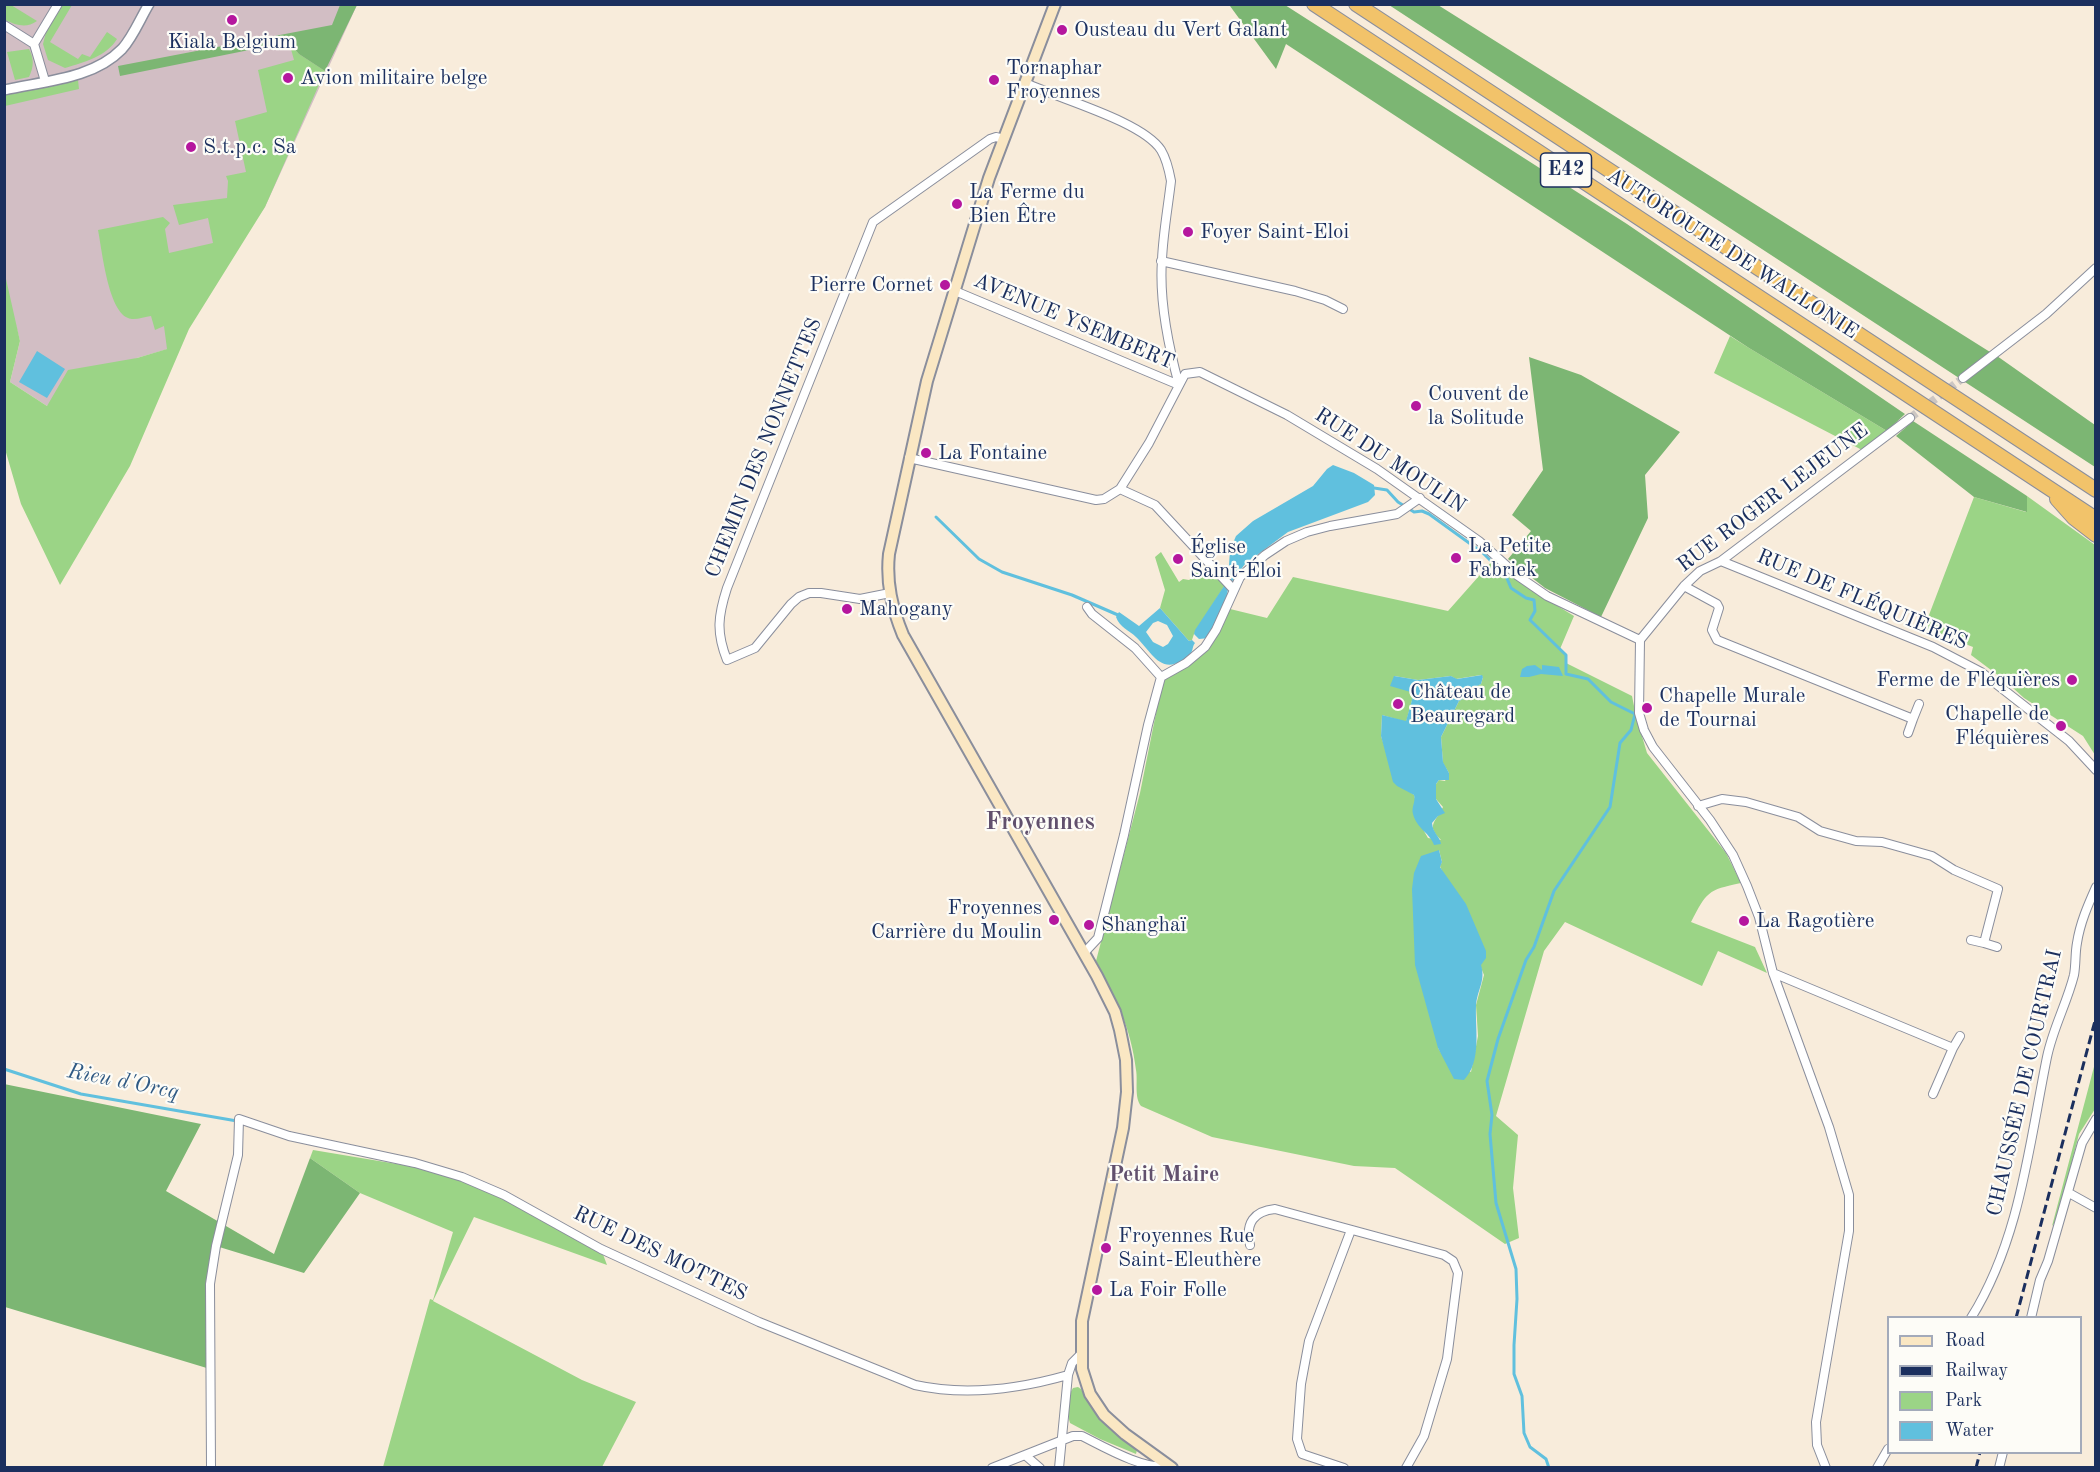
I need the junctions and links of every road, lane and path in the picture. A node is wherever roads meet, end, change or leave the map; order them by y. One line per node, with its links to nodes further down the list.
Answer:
1 (58, 4): 7 (street)
2 (149, 4): 8 (street)
3 (1055, 4): 9 (main road)
4 (1314, 4): 20 (highway, AUTOROUTE DE WALLONIE / E42)
5 (1356, 4): 22 (highway, AUTOROUTE DE WALLONIE / E42)
6 (4, 25): 7 (street)
7 (34, 44): 8 (street)
8 (45, 81): 10 (street)
9 (1026, 83): 11 (main road); 12 (street)
10 (4, 90)
11 (1004, 139): 14 (main road); 29 (street, CHEMIN DES NONNETTES)
12 (1161, 261): 15 (street); 17 (street)
13 (2096, 268): 16 (street)
14 (955, 291): 17 (street, AVENUE YSEMBERT); 19 (main road)
15 (1342, 309)
16 (1963, 378)
17 (1179, 385): 21 (street); 23 (street, RUE DU MOULIN)
18 (1910, 418): 26 (street, RUE ROGER LEJEUNE)
19 (909, 458): 21 (street); 29 (main road)
20 (2046, 486): 24 (highway, AUTOROUTE DE WALLONIE / E42); 25 (highway)
21 (1120, 489): 28 (street)
22 (2096, 490)
23 (1420, 498): 28 (street); 31 (street, RUE DU MOULIN)
24 (2096, 519)
25 (2096, 535)
26 (1721, 561): 27 (street, RUE ROGER LEJEUNE); 36 (street, RUE DE FLÉQUIÈRES)
27 (1684, 586): 31 (street, RUE ROGER LEJEUNE); 34 (street)
28 (1232, 588): 32 (street)
29 (890, 593): 42 (main road)
30 (1087, 607): 32 (street)
31 (1640, 640): 37 (street)
32 (1161, 677): 42 (street)
33 (1919, 704): 34 (street)
34 (1913, 719): 35 (street)
35 (1908, 733)
36 (2096, 770)
37 (1698, 806): 40 (street); 43 (street)
38 (2096, 887): 52 (street, CHAUSSÉE DE COURTRAI)
39 (1971, 940): 40 (street)
40 (1984, 943): 41 (street)
41 (1997, 947)
42 (1084, 953): 54 (main road)
43 (1773, 973): 45 (street); 66 (street)
44 (1960, 1036): 45 (street)
45 (1953, 1048): 46 (street)
46 (1933, 1094)
47 (2096, 1119): 48 (street)
48 (2068, 1193): 49 (street); 53 (street)
49 (2096, 1208)
50 (1351, 1230): 51 (street); 64 (street); 65 (street)
51 (1250, 1245)
52 (1972, 1316)
53 (2031, 1316)
54 (1080, 1355): 55 (street); 59 (main road)
55 (1068, 1375): 56 (street); 60 (street, RUE DES MOTTES)
56 (1063, 1441): 58 (street); 59 (street); 63 (street)
57 (1887, 1451): 67 (street)
58 (1025, 1455): 61 (street); 62 (street)
59 (1170, 1466)
60 (211, 1467)
61 (992, 1467)
62 (1040, 1467)
63 (1059, 1467)
64 (1344, 1467)
65 (1406, 1467)
66 (1826, 1467)
67 (1877, 1467)

